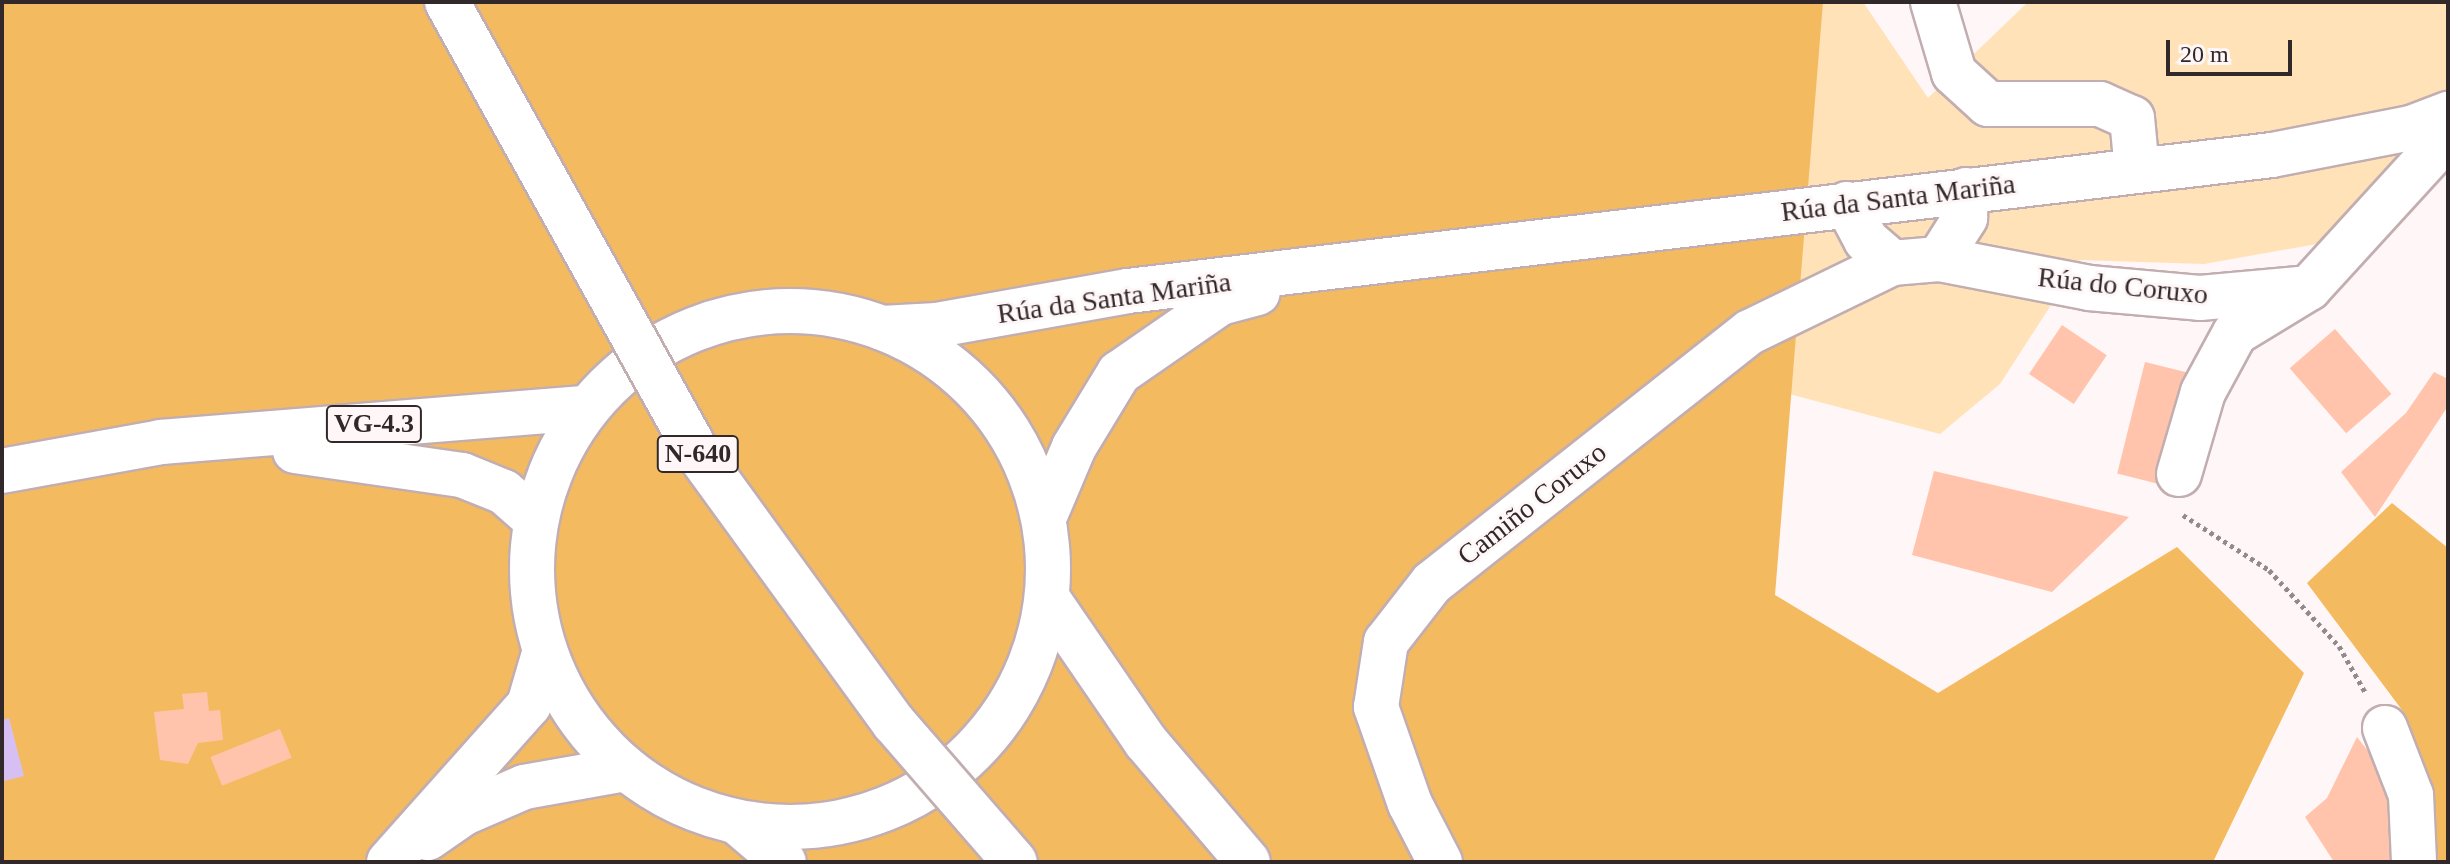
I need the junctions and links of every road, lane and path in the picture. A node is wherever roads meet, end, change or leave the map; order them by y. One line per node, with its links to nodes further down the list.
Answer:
1 (447, 2): 26 (main road, N-640, bridge)
2 (1933, 2): 5 (main road)
3 (2448, 114): 5 (main road, Rúa da Santa Mariña)
4 (2448, 136): 11 (main road)
5 (2137, 170): 6 (main road, Rúa da Santa Mariña)
6 (1966, 190): 7 (main road, Rúa da Santa Mariña); 8 (main road)
7 (1847, 204): 9 (main road); 10 (main road, Rúa da Santa Mariña)
8 (1939, 259): 9 (main road, Rúa do Coruxo); 11 (main road, Rúa do Coruxo)
9 (1892, 263): 28 (main road, Camiño Coruxo)
10 (1346, 269): 12 (main road, Rúa da Santa Mariña); 17 (main road, Rúa da Santa Mariña)
11 (2309, 288): 16 (main road)
12 (882, 328): 13 (main road); 17 (main road)
13 (587, 408): 14 (main road, VG-4.3); 18 (main road)
14 (161, 442): 15 (main road, VG-4.3); 18 (main road, VG-4.3)
15 (2, 471)
16 (2179, 474): 21 (path)
17 (1044, 518): 19 (main road)
18 (536, 520): 20 (main road)
19 (1048, 599): 23 (main road); 27 (main road)
20 (545, 650): 22 (main road); 24 (main road)
21 (2385, 728): 29 (main road)
22 (626, 769): 23 (main road); 24 (main road)
23 (738, 823): 25 (main road)
24 (391, 862)
25 (784, 862)
26 (1015, 862)
27 (1248, 862)
28 (1440, 862)
29 (2414, 862)

